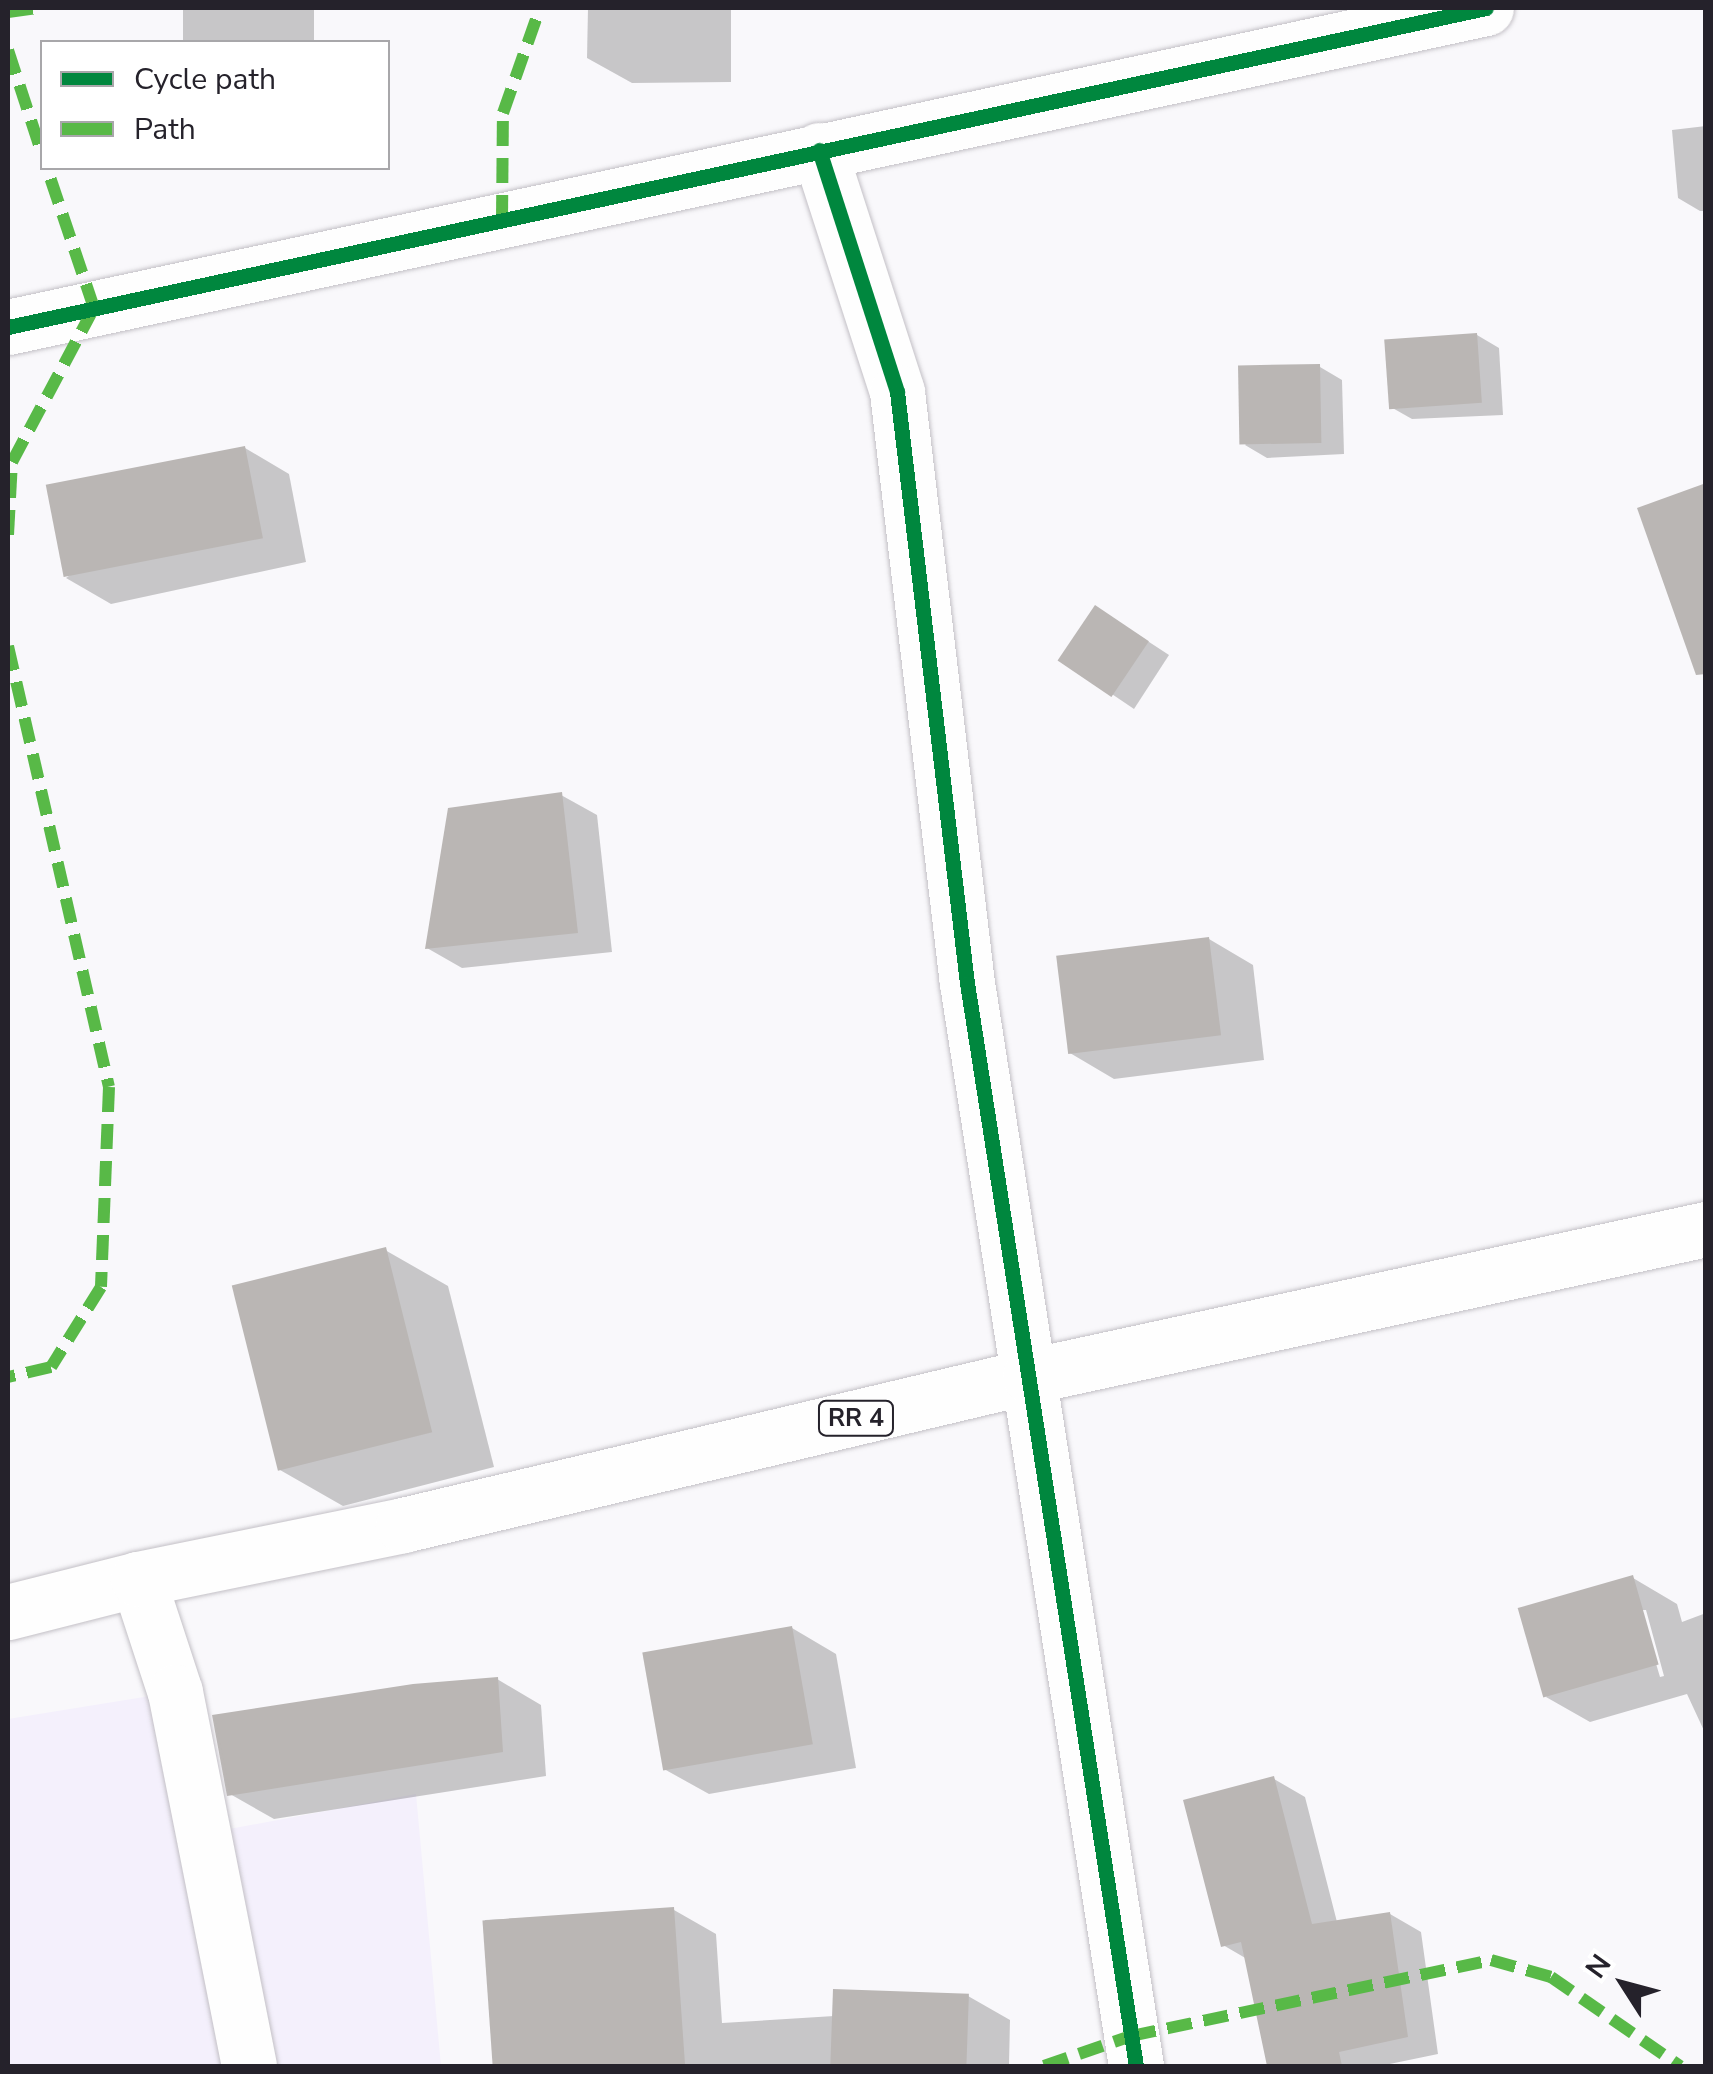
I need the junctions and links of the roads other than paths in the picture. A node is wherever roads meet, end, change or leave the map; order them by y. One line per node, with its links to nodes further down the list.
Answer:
1 (1486, 8): 2 (street)
2 (818, 150): 3 (street); 5 (street)
3 (8, 328)
4 (1706, 1228): 5 (street, RR 4)
5 (1030, 1376): 6 (street, RR 4); 9 (street)
6 (138, 1579): 7 (street, RR 4); 8 (street)
7 (8, 1612)
8 (249, 2066)
9 (1136, 2066)

